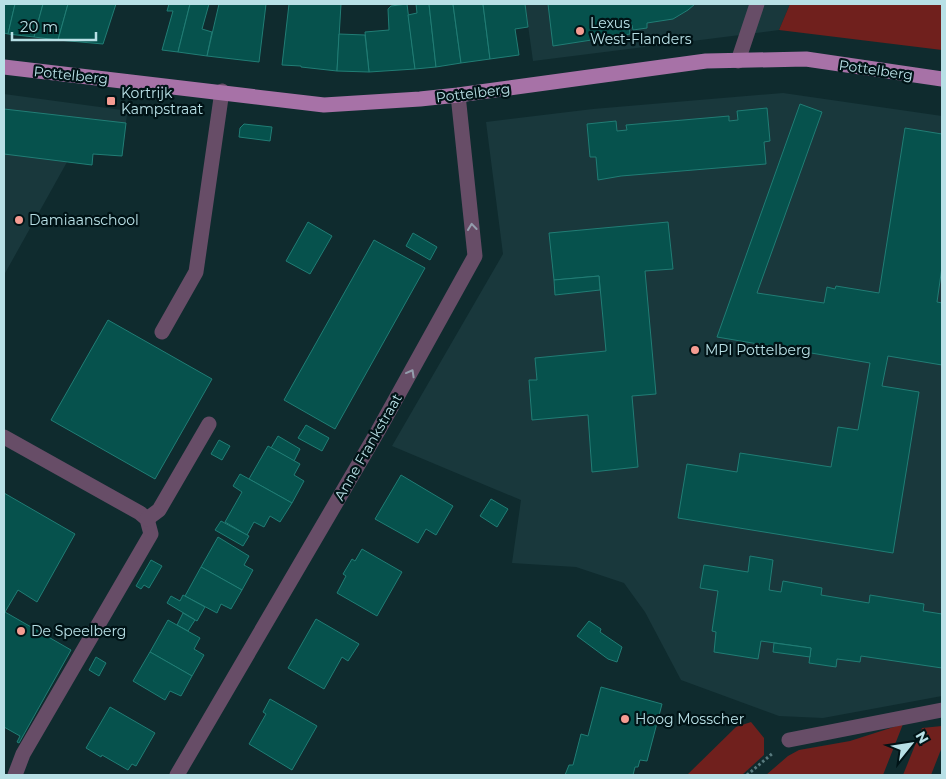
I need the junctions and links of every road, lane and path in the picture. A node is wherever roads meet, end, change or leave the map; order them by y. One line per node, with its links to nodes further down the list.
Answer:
1 (757, 4): 2 (street)
2 (738, 60): 4 (main road, Pottelberg); 6 (main road, Pottelberg)
3 (4, 67): 5 (main road, Pottelberg)
4 (942, 79)
5 (222, 91): 6 (main road, Pottelberg); 7 (street)
6 (458, 95): 14 (street, Anne Frankstraat, one-way to 6)
7 (162, 332)
8 (209, 424): 10 (street)
9 (4, 437): 10 (street)
10 (147, 519): 13 (street)
11 (942, 710): 12 (street)
12 (789, 740): 15 (path)
13 (15, 775)
14 (177, 775)
15 (747, 775)

